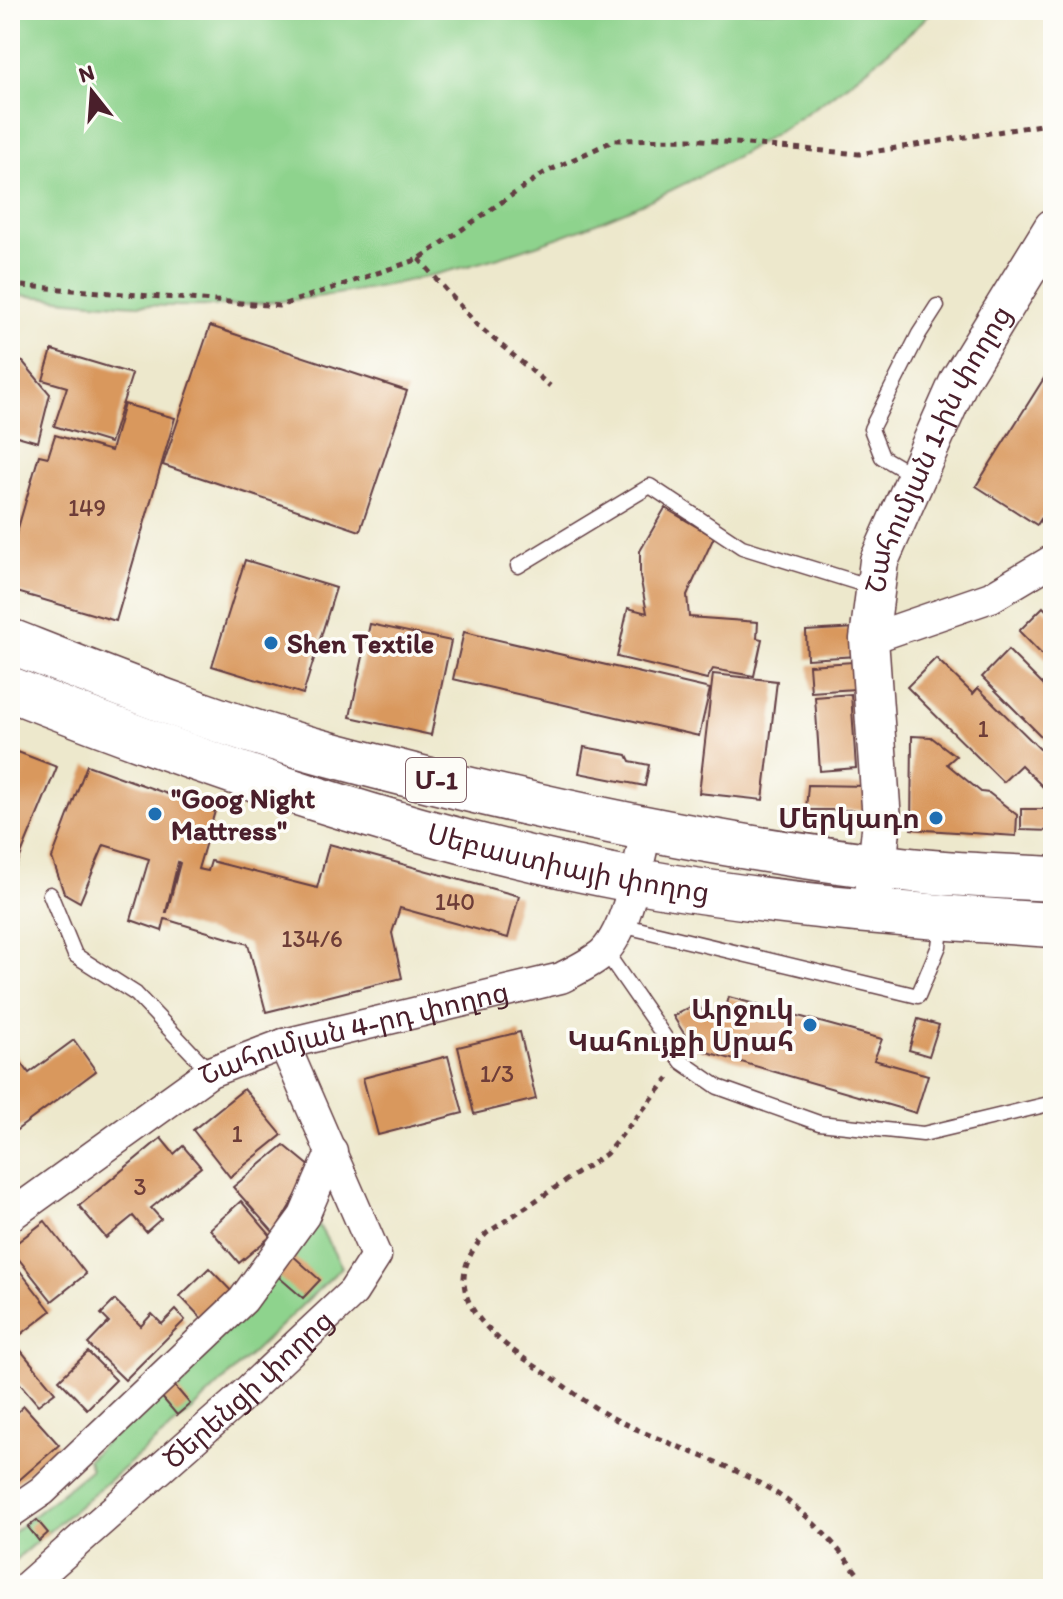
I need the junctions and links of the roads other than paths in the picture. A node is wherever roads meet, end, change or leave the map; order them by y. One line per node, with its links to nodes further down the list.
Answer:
1 (1053, 228): 3 (street, Շահումյան 1-ին փողոց)
2 (937, 306): 3 (lane)
3 (916, 478): 6 (street, Շահումյան 1-ին փողոց)
4 (1053, 560): 7 (street, Շահումյան 1-ին փողոց)
5 (518, 566): 6 (lane)
6 (875, 588): 7 (street, Շահումյան 1-ին փողոց)
7 (869, 639): 11 (street, Շահումյան 1-ին փողոց)
8 (10, 641): 10 (main road, Սեբաստիայի փողոց / Մ-1)
9 (10, 689): 13 (main road, Սեբաստիայի փողոց / Մ-1)
10 (647, 828): 11 (main road, Սեբաստիայի փողոց / Մ-1); 13 (street, Շահումյան 4-րդ փողոց)
11 (876, 866): 12 (main road, Սեբաստիայի փողոց / Մ-1); 15 (street, Շահումյան 1-ին փողոց)
12 (1053, 879)
13 (634, 880): 15 (main road, Սեբաստիայի փողոց / Մ-1); 17 (street, Շահումյան 4-րդ փողոց)
14 (50, 894): 21 (lane)
15 (872, 913): 16 (main road, Սեբաստիայի փողոց / Մ-1)
16 (942, 918): 17 (lane); 18 (main road, Սեբաստիայի փողոց / Մ-1)
17 (621, 925): 19 (street, Շահումյան 4-րդ փողոց)
18 (1053, 925)
19 (605, 951): 20 (street, Շահումյան 4-րդ փողոց); 22 (lane)
20 (284, 1044): 21 (street, Շահումյան 4-րդ փողոց); 23 (street, Ծերենցի փողոց)
21 (210, 1072): 24 (street, Շահումյան 4-րդ փողոց)
22 (1053, 1103)
23 (332, 1151): 25 (street); 26 (street, Ծերենցի փողոց)
24 (10, 1216)
25 (10, 1513)
26 (24, 1589)

